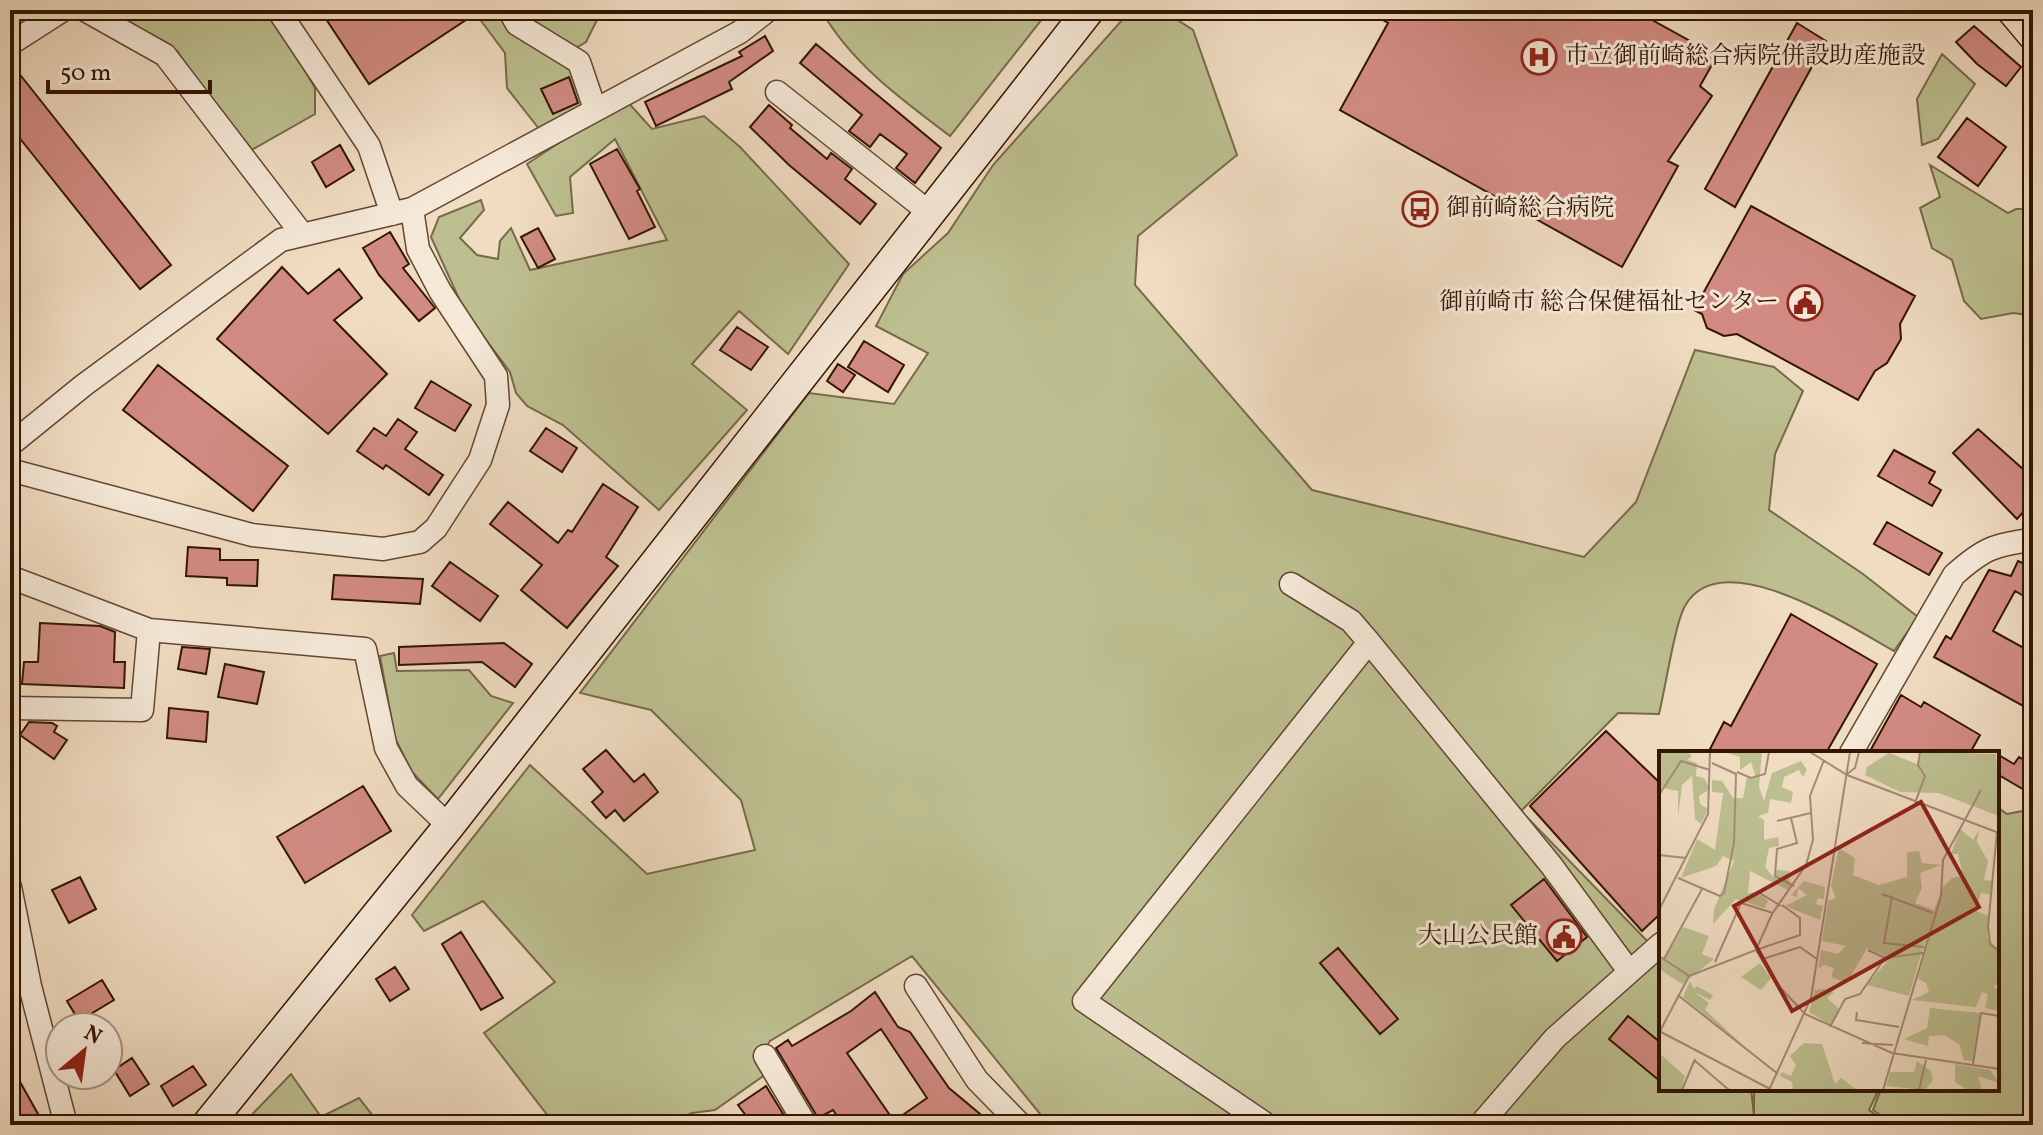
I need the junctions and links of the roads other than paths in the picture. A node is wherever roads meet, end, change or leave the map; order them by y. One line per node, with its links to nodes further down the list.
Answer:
1 (63, 10): 9 (street)
2 (85, 10): 14 (street)
3 (278, 10): 12 (street)
4 (509, 10): 11 (street)
5 (768, 10): 11 (street)
6 (1089, 10): 13 (street)
7 (2012, 10): 8 (street)
8 (2033, 35)
9 (10, 44)
10 (777, 92): 13 (street)
11 (595, 109): 12 (street)
12 (402, 212): 14 (street); 16 (street)
13 (930, 213): 24 (street)
14 (302, 234): 15 (street)
15 (10, 445)
16 (10, 470)
17 (2033, 540): 23 (street)
18 (10, 577): 20 (street)
19 (1291, 584): 21 (street)
20 (149, 630): 22 (street); 24 (street)
21 (1369, 642): 27 (street); 34 (street)
22 (10, 708)
23 (1852, 751)
24 (449, 826): 31 (street)
25 (10, 887): 30 (street)
26 (1659, 946): 27 (street)
27 (1629, 971): 35 (street)
28 (916, 986): 33 (street)
29 (765, 1056): 32 (street)
30 (66, 1125)
31 (207, 1125)
32 (806, 1125)
33 (1021, 1125)
34 (1267, 1125)
35 (1480, 1125)

